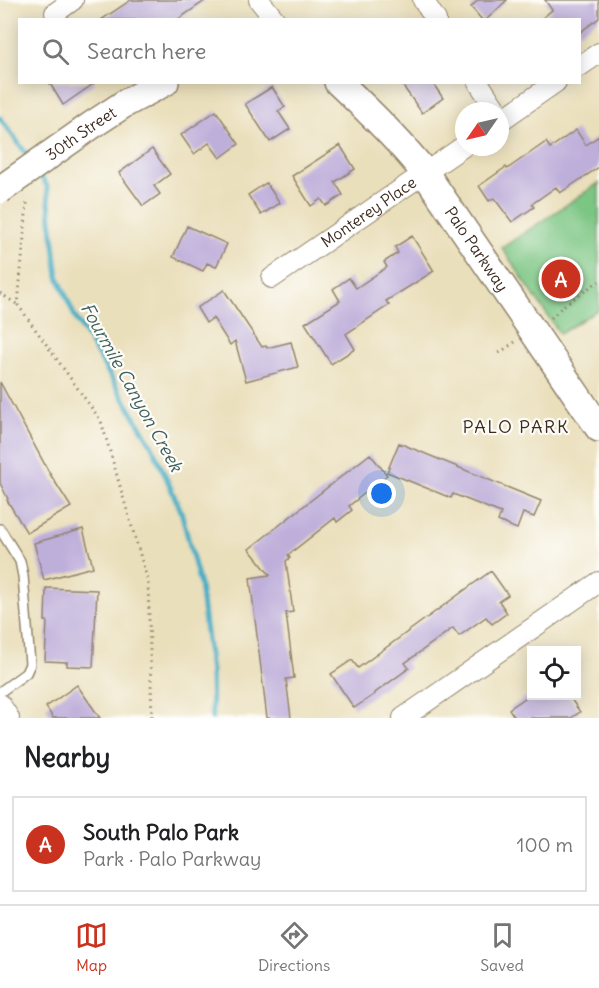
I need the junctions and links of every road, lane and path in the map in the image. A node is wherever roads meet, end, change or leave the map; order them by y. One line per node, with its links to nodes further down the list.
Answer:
1 (73, 0): 4 (street)
2 (259, 0): 5 (street)
3 (423, 0): 6 (street)
4 (55, 13)
5 (273, 18)
6 (435, 18)
7 (599, 52): 8 (street)
8 (581, 65)
9 (161, 84): 17 (street, 30th Street, bridge)
10 (340, 84): 16 (street, Palo Parkway)
11 (479, 84): 13 (street)
12 (553, 84): 14 (street)
13 (491, 102)
14 (509, 111)
15 (455, 152): 16 (street, Monterey Place)
16 (425, 173): 19 (street, Monterey Place); 22 (street, Palo Parkway)
17 (0, 190)
18 (27, 203): 21 (path)
19 (272, 278)
20 (0, 293): 21 (path)
21 (18, 305): 28 (path)
22 (599, 428)
23 (0, 529): 25 (lane)
24 (599, 582): 29 (street)
25 (0, 692)
26 (0, 704): 27 (street)
27 (9, 718)
28 (152, 718)
29 (403, 718)

